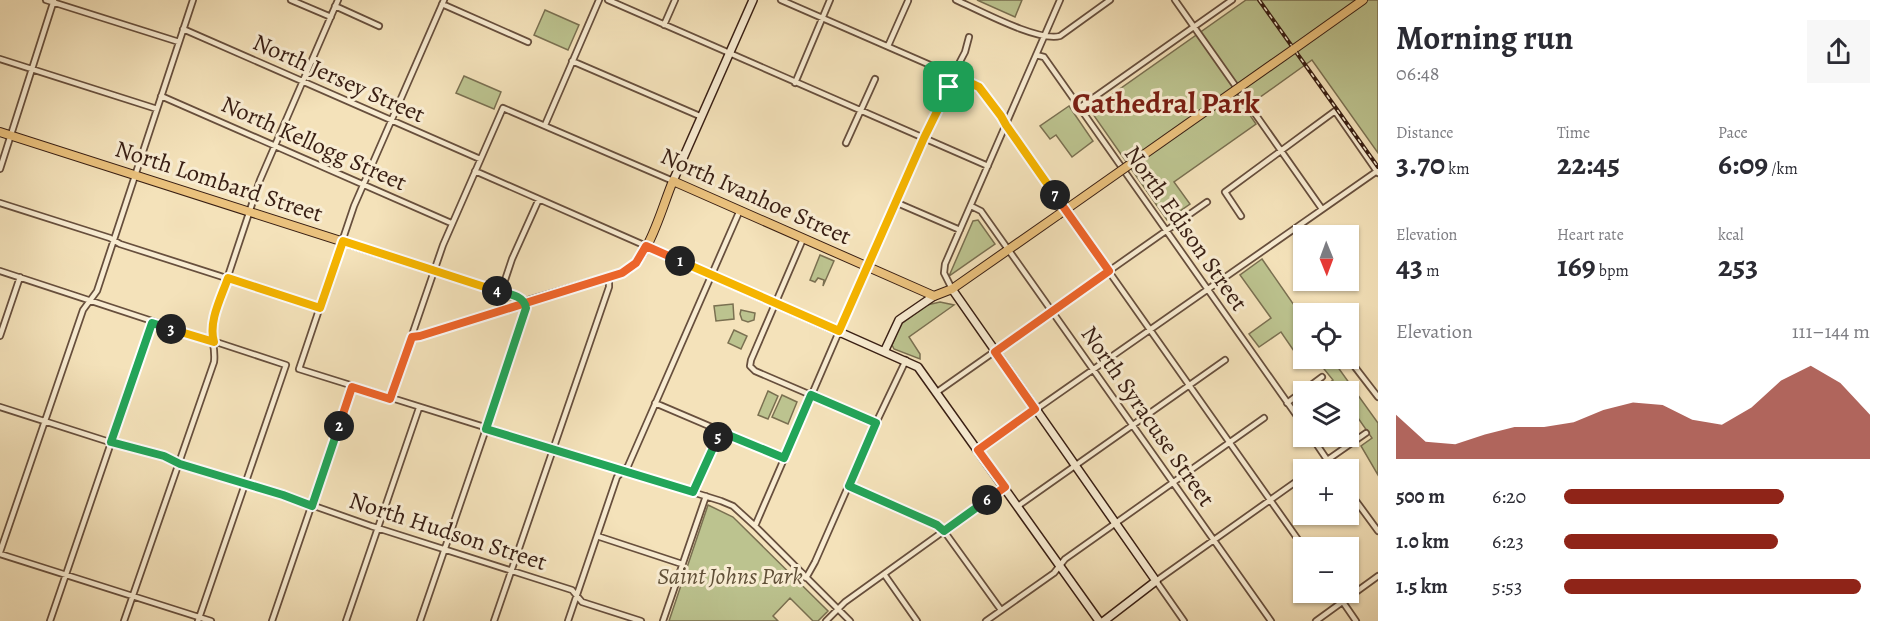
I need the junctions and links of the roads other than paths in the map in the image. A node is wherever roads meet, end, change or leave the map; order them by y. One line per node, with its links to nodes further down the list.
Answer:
1 (46, 0): 17 (street)
2 (193, 0): 26 (street)
3 (291, 0): 21 (street)
4 (338, 0): 20 (street)
5 (599, 0): 35 (street)
6 (608, 0): 23 (street)
7 (675, 0): 23 (street)
8 (753, 0): 32 (street)
9 (781, 0): 22 (street)
10 (830, 0): 22 (street)
11 (956, 0): 28 (street)
12 (1060, 0): 28 (street)
13 (1110, 0): 28 (street)
14 (1175, 0): 25 (street)
15 (1232, 0): 25 (street)
16 (1363, 0): 79 (main road, bridge)
17 (54, 1): 29 (street); 36 (street)
18 (908, 1): 31 (street)
19 (443, 2): 30 (street); 46 (street)
20 (335, 6): 21 (street); 24 (street)
21 (331, 17): 39 (street)
22 (823, 18): 31 (street); 40 (street)
23 (664, 25): 32 (street)
24 (379, 26)
25 (1194, 27): 42 (street); 54 (street)
26 (183, 29): 29 (street); 39 (street, North Jersey Street)
27 (969, 37): 37 (street)
28 (1044, 37): 33 (street)
29 (179, 42): 41 (street)
30 (528, 42)
31 (888, 46): 37 (street)
32 (730, 53): 40 (street); 45 (street)
33 (1036, 55): 42 (street, North Edison Street); 48 (street)
34 (0, 58): 36 (street)
35 (572, 61): 45 (street); 47 (street)
36 (32, 69): 43 (street); 50 (street)
37 (953, 75): 48 (street); 51 (street)
38 (875, 79): 44 (street)
39 (303, 81): 46 (street, North Jersey Street); 53 (street)
40 (795, 83): 44 (street)
41 (161, 96): 43 (street); 53 (street, North Kellogg Street)
42 (1079, 108): 74 (street, North Edison Street)
43 (157, 109): 60 (street)
44 (860, 111): 51 (street); 52 (street)
45 (702, 117): 61 (street)
46 (392, 120): 55 (street, North Jersey Street); 62 (street)
47 (544, 125): 55 (street, North Ivanhoe Street); 61 (street, North Ivanhoe Street)
48 (1006, 125): 56 (street); 83 (street)
49 (0, 132): 50 (main road, North Lombard Street)
50 (11, 135): 57 (street); 60 (main road, North Lombard Street)
51 (924, 138): 56 (street); 65 (street)
52 (846, 143)
53 (275, 146): 62 (street, North Kellogg Street); 70 (street)
54 (1281, 151): 59 (street); 68 (street); 71 (street)
55 (480, 159): 58 (street)
56 (988, 166): 67 (street)
57 (0, 169)
58 (475, 171): 63 (street); 72 (street)
59 (1377, 172): 68 (street)
60 (135, 175): 70 (main road, North Lombard Street); 76 (street)
61 (673, 181): 69 (main road, North Ivanhoe Street); 78 (main road)
62 (363, 185): 72 (street, North Kellogg Street); 77 (street)
63 (538, 199): 78 (street); 90 (street)
64 (0, 202): 76 (street)
65 (895, 202): 73 (street); 80 (street)
66 (1207, 202): 74 (street)
67 (971, 206): 73 (street); 79 (street, North Syracuse Street)
68 (1322, 209): 89 (street)
69 (740, 210): 75 (main road, North Ivanhoe Street); 84 (street)
70 (250, 212): 77 (main road, North Lombard Street); 87 (street)
71 (1241, 216)
72 (452, 224): 82 (street)
73 (960, 230): 88 (street)
74 (1166, 231): 83 (street); 89 (street, North Edison Street)
75 (803, 238): 80 (main road, North Ivanhoe Street); 94 (street)
76 (114, 241): 87 (street); 92 (street)
77 (343, 241): 82 (main road, North Lombard Street); 95 (street)
78 (646, 246): 84 (street); 85 (main road)
79 (1009, 249): 88 (main road); 96 (street, North Syracuse Street)
80 (867, 267): 91 (main road, North Ivanhoe Street); 99 (street)
81 (0, 271): 86 (street)
82 (435, 271): 90 (main road, North Lombard Street); 101 (street)
83 (1109, 271): 96 (street); 98 (street)
84 (711, 275): 94 (street); 117 (street)
85 (609, 277): 93 (main road); 131 (street)
86 (20, 278): 92 (street); 100 (street)
87 (228, 278): 95 (street); 102 (street)
88 (952, 289): 91 (main road); 104 (street)
89 (1207, 289): 98 (street); 116 (street, North Edison Street)
90 (501, 292): 93 (main road, North Lombard Street)
91 (934, 296): 103 (street)
92 (89, 301): 97 (street); 123 (street)
93 (525, 302): 101 (street); 126 (street)
94 (775, 303): 99 (street); 113 (street)
95 (320, 308): 111 (street)
96 (1052, 311): 104 (street); 107 (street, North Syracuse Street)
97 (152, 323): 102 (street); 129 (street)
98 (1150, 329): 107 (street); 110 (street)
99 (839, 331): 103 (street); 113 (street)
100 (0, 336)
101 (412, 337): 115 (street)
102 (214, 342): 135 (street); 139 (street)
103 (885, 350): 105 (street)
104 (995, 352): 112 (street); 120 (street)
105 (906, 360): 112 (street); 124 (street)
106 (1225, 360): 110 (street)
107 (1093, 369): 120 (street); 125 (street, North Syracuse Street)
108 (1356, 369): 114 (street)
109 (1322, 377): 116 (street)
110 (1189, 385): 125 (street); 130 (street)
111 (352, 387): 115 (street); 147 (street)
112 (937, 392): 132 (street)
113 (811, 395): 124 (street); 133 (street)
114 (1378, 397)
115 (390, 399): 119 (street)
116 (1287, 402): 121 (street, North Edison Street)
117 (655, 403): 127 (street); 137 (street)
118 (0, 407): 123 (street, North Hudson Street)
119 (419, 408): 126 (street); 151 (street)
120 (1035, 409): 132 (street); 136 (street)
121 (1293, 410)
122 (1264, 418): 130 (street)
123 (45, 422): 129 (street, North Hudson Street); 158 (street)
124 (876, 423): 141 (street)
125 (1132, 426): 136 (street); 138 (street, North Syracuse Street)
126 (486, 429): 131 (street); 157 (street)
127 (721, 432): 133 (street); 143 (street)
128 (1366, 433): 134 (street)
129 (111, 442): 135 (street, North Hudson Street); 163 (street)
130 (1230, 442): 138 (street); 145 (street)
131 (552, 450): 137 (street); 161 (street)
132 (978, 450): 142 (street)
133 (784, 458): 150 (street)
134 (1328, 459)
135 (180, 464): 139 (street, North Hudson Street); 169 (street)
136 (1075, 465): 148 (street); 149 (street)
137 (623, 471): 143 (street); 154 (street)
138 (1173, 483): 149 (street); 156 (street, North Syracuse Street)
139 (245, 484): 147 (street, North Hudson Street); 174 (street)
140 (1293, 484): 145 (street)
141 (849, 486): 152 (street); 165 (street)
142 (1005, 487): 148 (street); 152 (street)
143 (693, 492): 144 (street)
144 (706, 496): 150 (street); 159 (street)
145 (1270, 500): 155 (street); 156 (street)
146 (1359, 505): 153 (street)
147 (312, 506): 151 (street, North Hudson Street); 178 (street)
148 (1018, 506): 160 (street)
149 (1116, 523): 160 (street); 166 (street)
150 (755, 526): 165 (street)
151 (378, 527): 157 (street, North Hudson Street); 179 (street)
152 (944, 531): 162 (street); 173 (street)
153 (1378, 531)
154 (597, 536): 159 (street); 168 (street)
155 (1296, 537)
156 (1213, 540): 166 (street); 192 (street, North Syracuse Street)
157 (445, 549): 161 (street, North Hudson Street); 180 (street)
158 (0, 553): 163 (street)
159 (682, 564): 184 (street)
160 (1060, 565): 173 (street); 189 (street)
161 (512, 571): 168 (street, North Hudson Street); 181 (street)
162 (884, 574): 172 (street); 187 (street)
163 (66, 575): 169 (street); 175 (street)
164 (1378, 576): 167 (street)
165 (806, 578): 172 (street)
166 (1156, 581): 190 (street); 191 (street)
167 (1359, 590)
168 (577, 595): 182 (street); 183 (street, North Hudson Street)
169 (133, 596): 174 (street); 176 (street)
170 (1342, 603): 193 (street)
171 (1344, 603): 194 (street)
172 (838, 609): 185 (street); 186 (street)
173 (1001, 610): 188 (street)
174 (199, 619): 177 (street)
175 (50, 621)
176 (124, 621)
177 (211, 621)
178 (272, 621)
179 (346, 621)
180 (420, 621)
181 (494, 621)
182 (568, 621)
183 (641, 621)
184 (663, 621)
185 (826, 621)
186 (850, 621)
187 (917, 621)
188 (986, 621)
189 (1099, 621)
190 (1104, 621)
191 (1184, 621)
192 (1270, 621)
193 (1316, 621)
194 (1356, 621)

